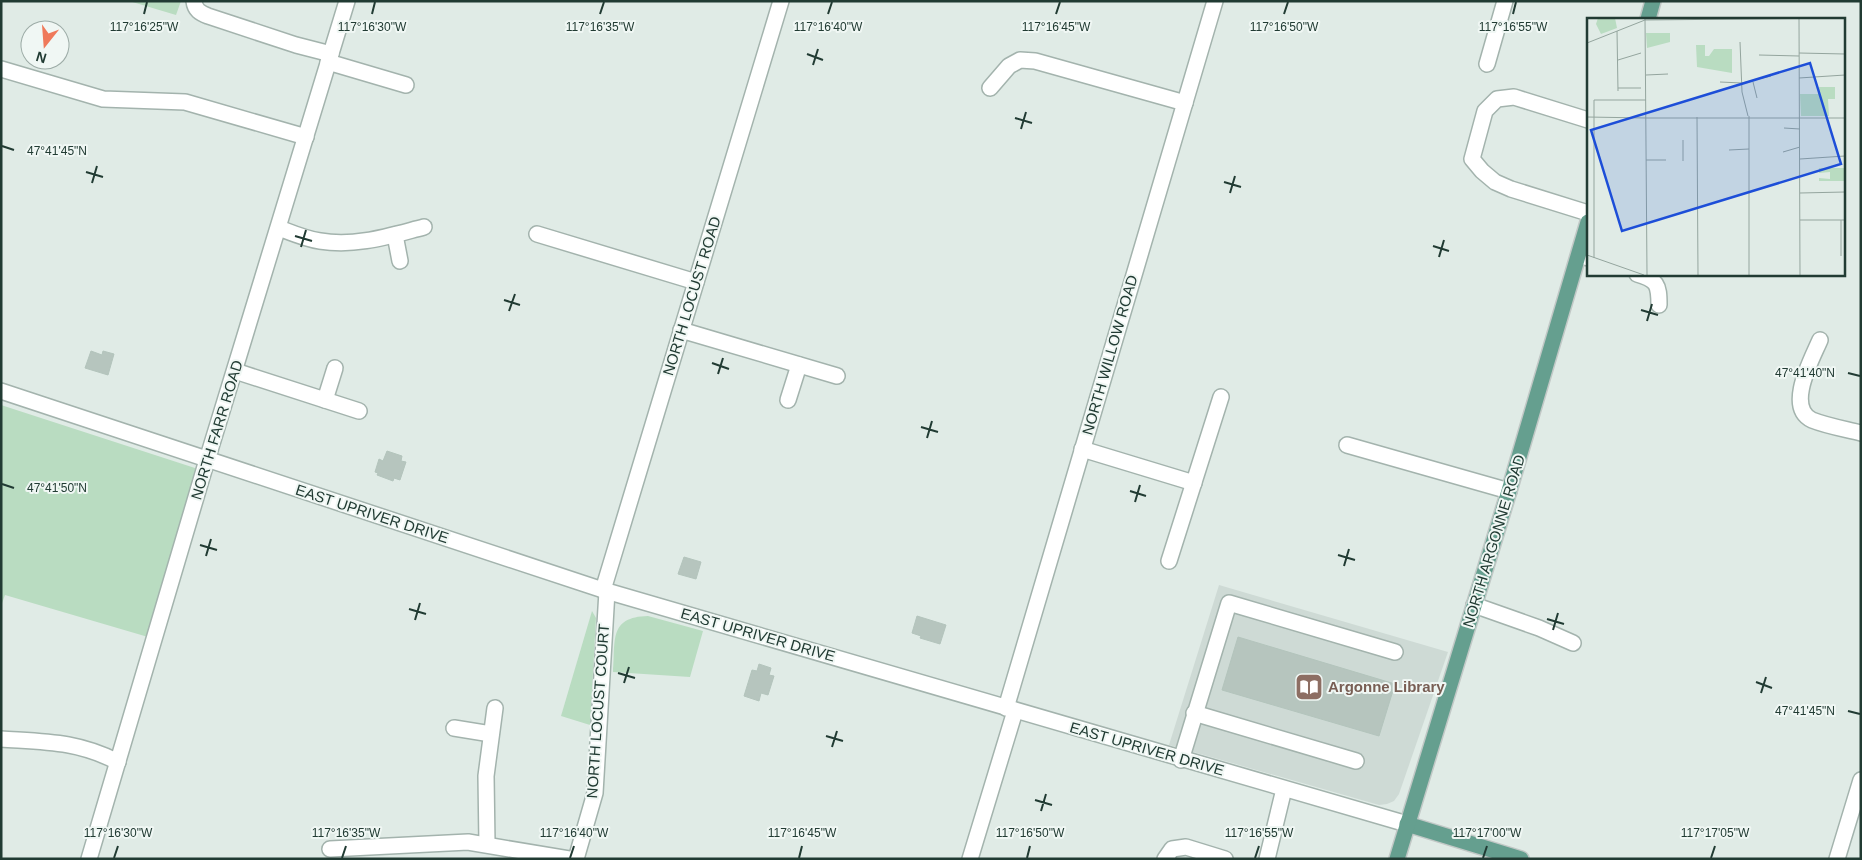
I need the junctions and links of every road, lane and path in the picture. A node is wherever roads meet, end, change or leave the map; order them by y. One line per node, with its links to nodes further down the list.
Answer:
1 (194, 1): 8 (street)
2 (347, 1): 8 (street, NORTH FARR ROAD)
3 (781, 1): 25 (street, NORTH LOCUST ROAD)
4 (1215, 1): 13 (street, NORTH WILLOW ROAD)
5 (1505, 1): 9 (street)
6 (1653, 1): 7 (main road)
7 (1648, 18)
8 (329, 58): 11 (street); 15 (street, NORTH FARR ROAD)
9 (1487, 64)
10 (1, 70): 15 (street)
11 (406, 85)
12 (990, 88): 13 (street)
13 (1185, 102): 40 (street, NORTH WILLOW ROAD)
14 (1587, 120): 16 (street)
15 (306, 137): 18 (street, NORTH FARR ROAD)
16 (1587, 213)
17 (424, 227): 21 (street)
18 (279, 228): 21 (street); 31 (street, NORTH FARR ROAD)
19 (1587, 229): 22 (main road, NORTH ARGONNE ROAD)
20 (537, 234): 25 (street)
21 (395, 235): 23 (street)
22 (1583, 256): 43 (main road, NORTH ARGONNE ROAD)
23 (400, 261)
24 (1640, 275): 26 (street)
25 (696, 282): 27 (street, NORTH LOCUST ROAD)
26 (1659, 305)
27 (681, 330): 29 (street); 45 (street, NORTH LOCUST ROAD)
28 (1820, 340): 38 (street)
29 (799, 365): 32 (street); 36 (street)
30 (335, 368): 35 (street)
31 (235, 371): 35 (street); 41 (street, NORTH FARR ROAD)
32 (837, 376)
33 (1, 391): 41 (street, EAST UPRIVER DRIVE)
34 (1222, 397): 42 (street)
35 (325, 400): 37 (street)
36 (788, 400)
37 (359, 411)
38 (1861, 433)
39 (1347, 445): 43 (street)
40 (1082, 449): 42 (street); 50 (street, NORTH WILLOW ROAD)
41 (207, 460): 45 (street, EAST UPRIVER DRIVE); 57 (street, NORTH FARR ROAD)
42 (1194, 483): 44 (street)
43 (1509, 492): 46 (main road, NORTH ARGONNE ROAD)
44 (1170, 561)
45 (605, 590): 50 (street, EAST UPRIVER DRIVE); 66 (street, NORTH LOCUST COURT)
46 (1474, 605): 47 (street); 61 (main road, NORTH ARGONNE ROAD)
47 (1572, 644)
48 (1395, 652): 51 (street)
49 (495, 708): 53 (street)
50 (1010, 710): 55 (street, EAST UPRIVER DRIVE); 67 (street, NORTH WILLOW ROAD)
51 (1194, 713): 55 (street); 56 (street)
52 (454, 728): 53 (street)
53 (491, 734): 62 (street)
54 (1, 739): 57 (street)
55 (1181, 760): 59 (street, EAST UPRIVER DRIVE)
56 (1356, 761)
57 (118, 762): 64 (street, NORTH FARR ROAD)
58 (1861, 780): 60 (street)
59 (1284, 789): 61 (street, EAST UPRIVER DRIVE); 70 (street)
60 (1858, 799): 73 (street)
61 (1407, 824): 71 (main road, NORTH ARGONNE ROAD); 72 (main road, EAST UPRIVER DRIVE)
62 (487, 844): 63 (street); 65 (street)
63 (330, 849)
64 (89, 859)
65 (568, 859)
66 (576, 859)
67 (970, 859)
68 (1164, 859): 69 (street)
69 (1226, 859)
70 (1267, 859)
71 (1397, 859)
72 (1521, 859)
73 (1837, 859)

